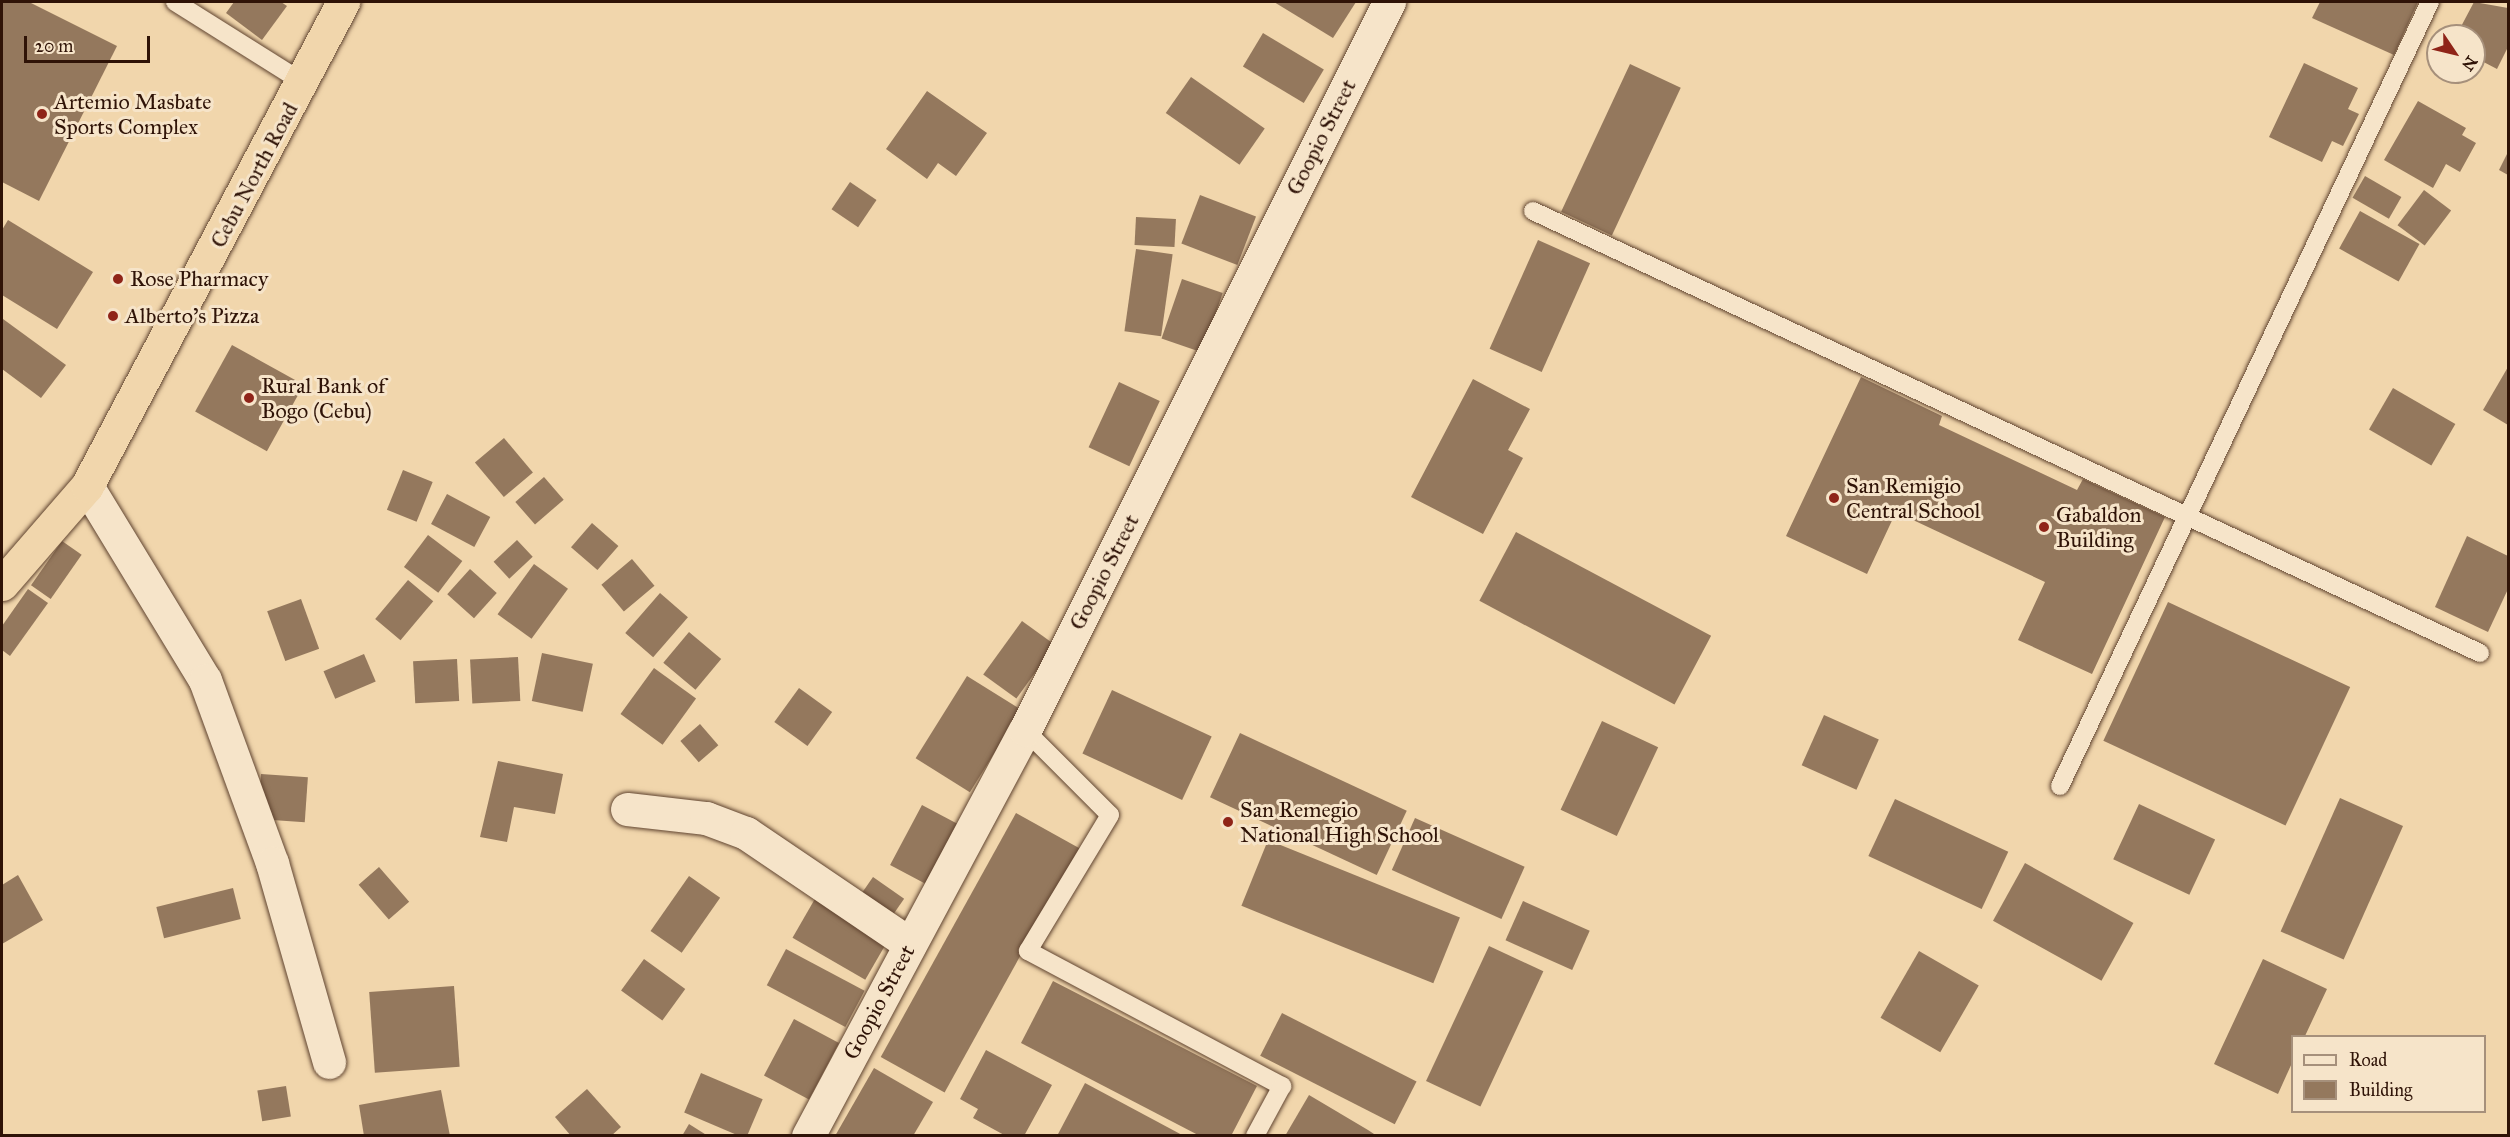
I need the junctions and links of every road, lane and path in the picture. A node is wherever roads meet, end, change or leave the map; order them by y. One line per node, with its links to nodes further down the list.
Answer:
1 (175, 2): 5 (lane)
2 (343, 2): 5 (highway, Cebu North Road)
3 (1389, 2): 11 (street, Goopio Street)
4 (2430, 2): 8 (lane)
5 (304, 83): 7 (highway, Cebu North Road)
6 (1533, 211): 8 (lane)
7 (87, 486): 9 (highway, Cebu North Road); 15 (street)
8 (2188, 516): 10 (lane); 12 (lane)
9 (2, 584)
10 (2480, 653)
11 (1025, 730): 14 (street, Goopio Street); 17 (lane)
12 (2060, 786)
13 (627, 809): 14 (street)
14 (910, 944): 16 (street, Goopio Street)
15 (329, 1062)
16 (808, 1136)
17 (1255, 1136)

